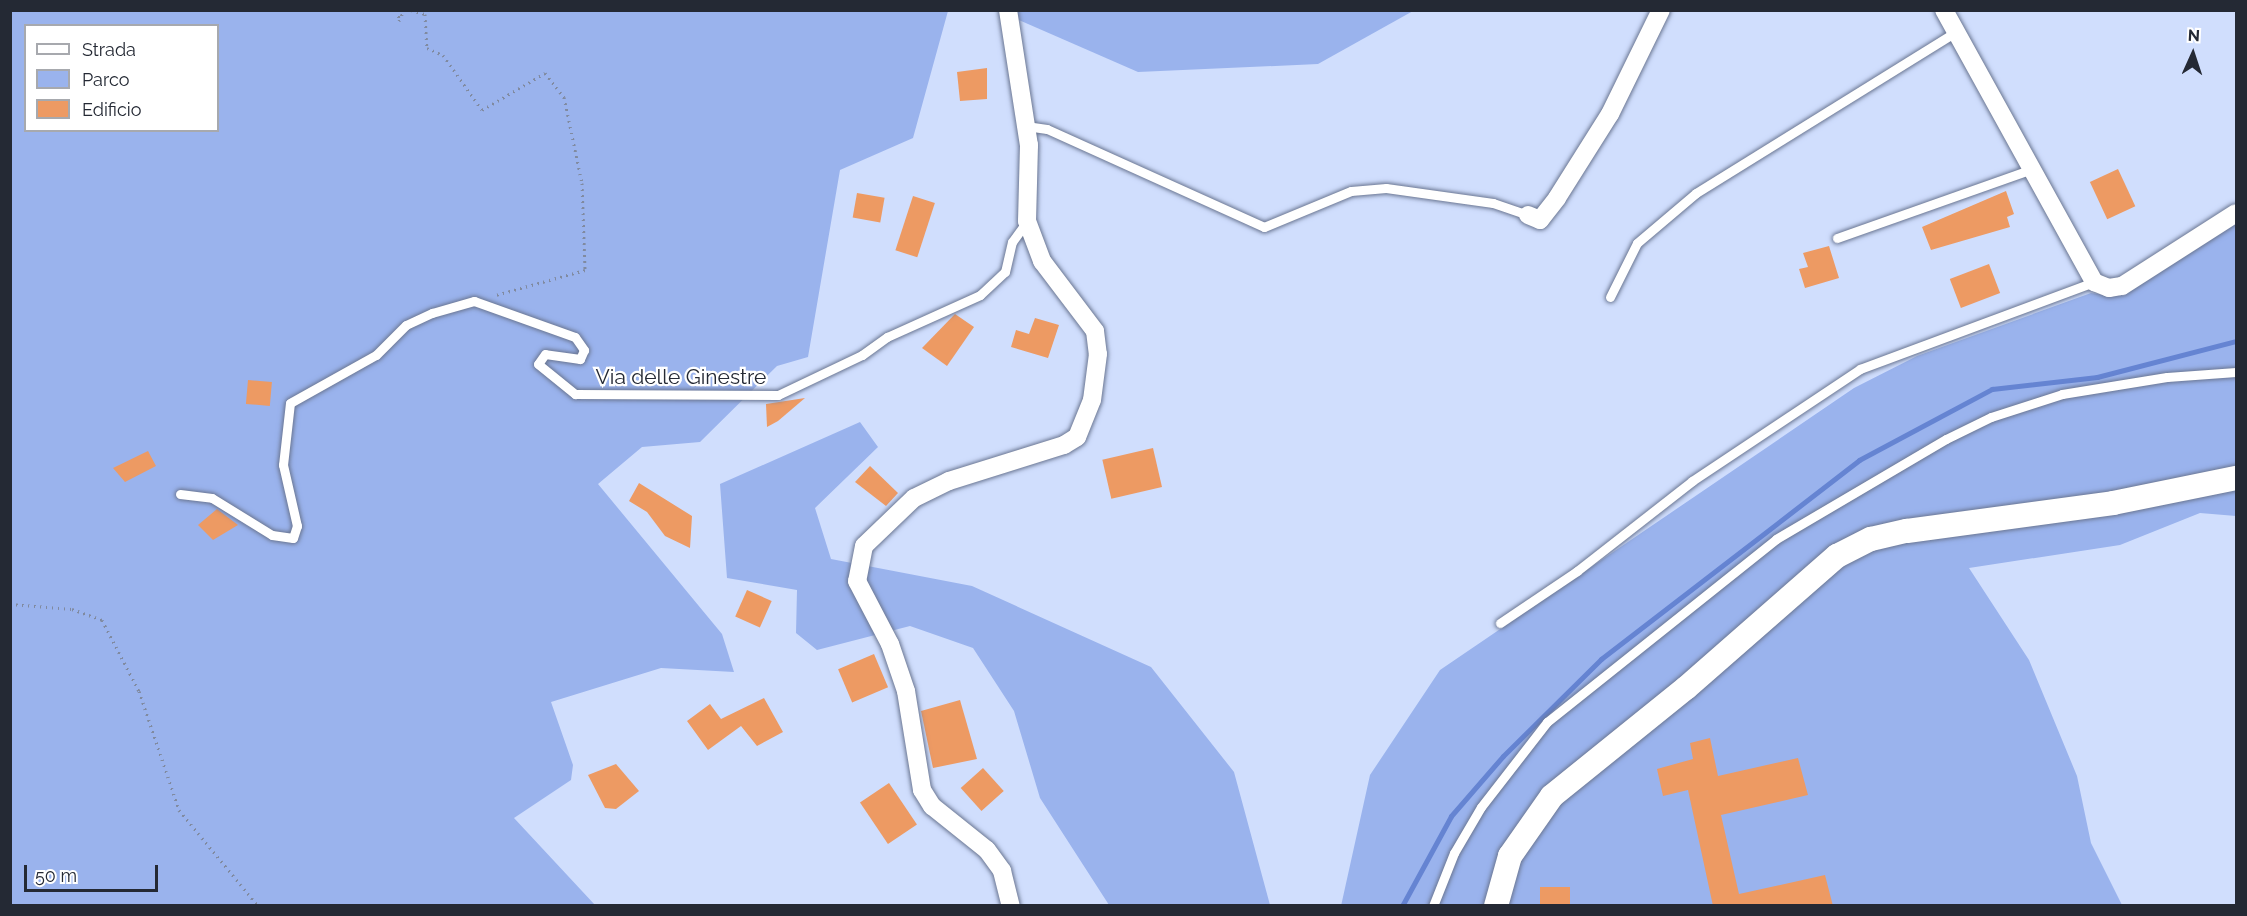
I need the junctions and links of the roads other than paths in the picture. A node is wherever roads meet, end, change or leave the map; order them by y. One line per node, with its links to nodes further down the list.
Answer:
1 (1008, 10): 5 (street)
2 (1661, 10): 8 (street)
3 (1944, 10): 4 (street)
4 (1954, 33): 6 (street); 12 (lane)
5 (1026, 126): 8 (lane); 9 (street)
6 (2032, 169): 10 (lane); 11 (street)
7 (2236, 213): 11 (street)
8 (1528, 215)
9 (1027, 221): 15 (lane, Via delle Ginestre); 17 (street)
10 (1837, 238)
11 (2094, 282): 16 (lane)
12 (1611, 297)
13 (2236, 372): 18 (lane)
14 (2236, 478): 19 (street)
15 (180, 495)
16 (1500, 623)
17 (1011, 906)
18 (1433, 906)
19 (1496, 906)

